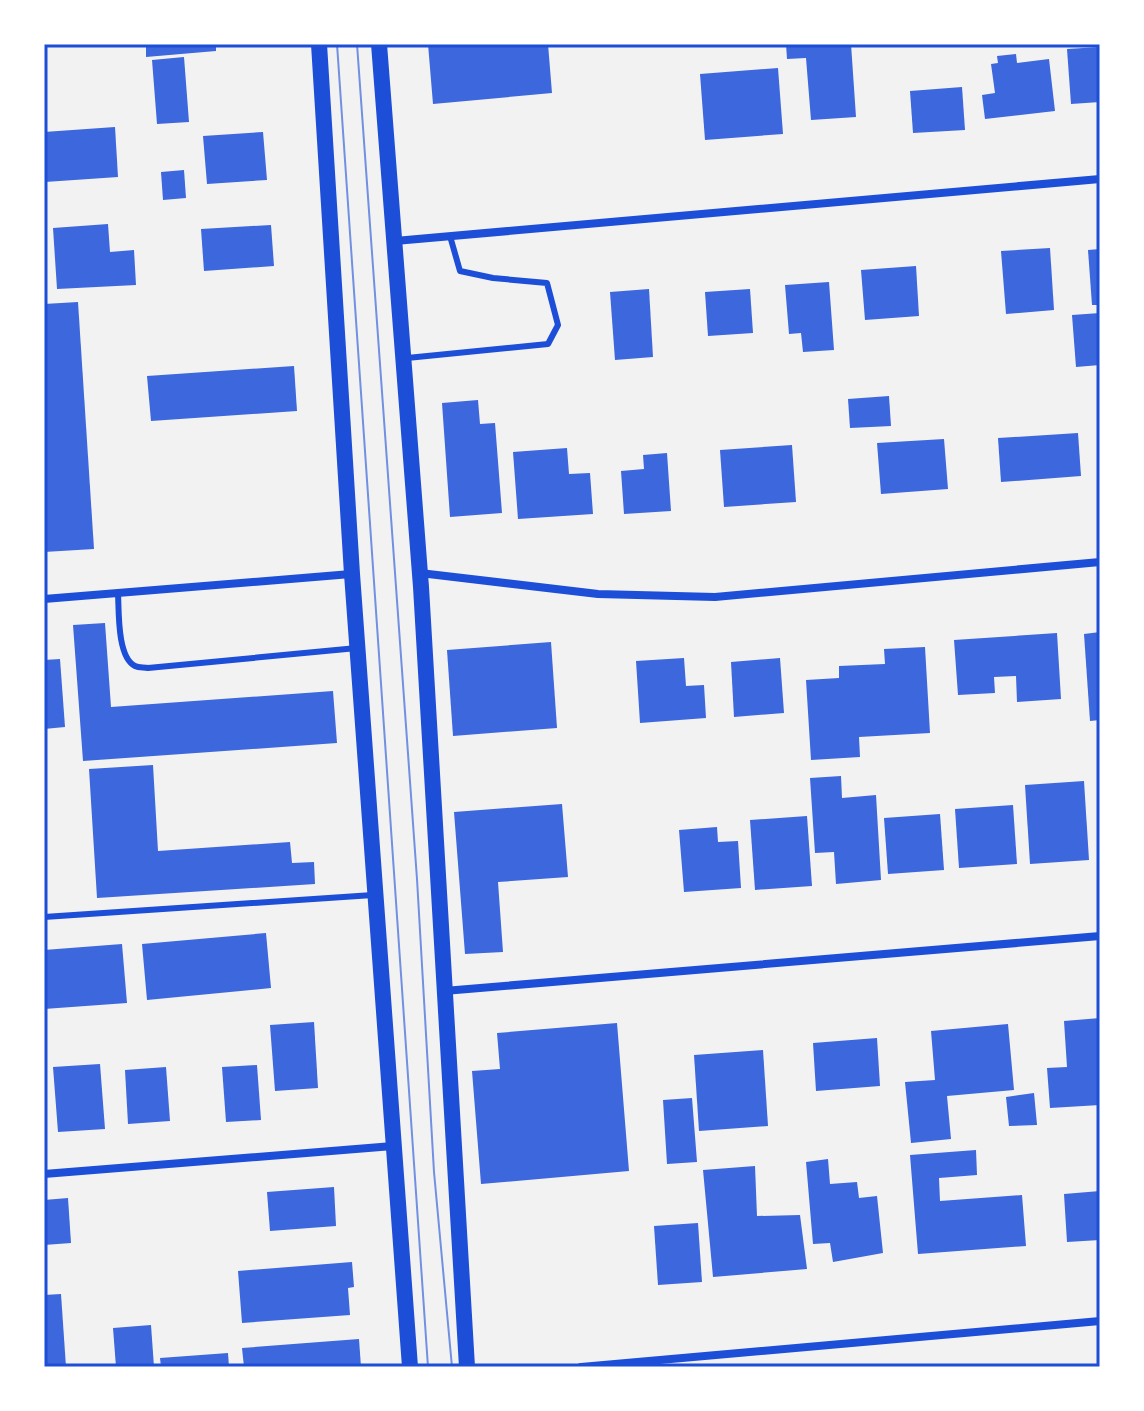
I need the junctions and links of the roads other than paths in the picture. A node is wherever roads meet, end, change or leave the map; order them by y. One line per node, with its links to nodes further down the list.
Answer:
1 (319, 44): 9 (main road)
2 (379, 44): 5 (main road)
3 (1100, 179): 4 (street)
4 (450, 236): 5 (street); 6 (lane)
5 (395, 241): 6 (main road)
6 (403, 359): 8 (main road)
7 (1100, 562): 8 (street)
8 (419, 573): 16 (main road)
9 (352, 574): 10 (street); 12 (main road)
10 (118, 593): 11 (street); 12 (lane)
11 (44, 599)
12 (358, 648): 13 (main road)
13 (376, 895): 14 (lane); 17 (main road)
14 (44, 917)
15 (1100, 936): 16 (street)
16 (443, 991): 21 (main road)
17 (393, 1146): 18 (street); 20 (main road)
18 (44, 1174)
19 (1100, 1321): 22 (street)
20 (410, 1367)
21 (467, 1367)
22 (581, 1367)

